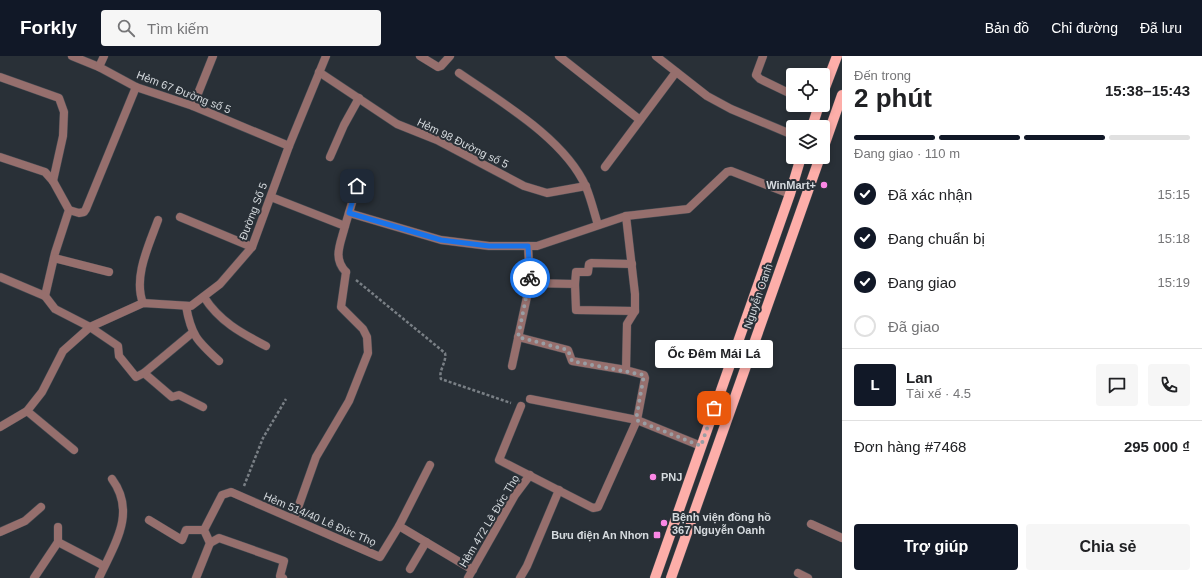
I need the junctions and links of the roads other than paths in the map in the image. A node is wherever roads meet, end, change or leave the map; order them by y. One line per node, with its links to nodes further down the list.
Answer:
1 (72, 56): 11 (street, Hẻm 67 Đường số 5)
2 (104, 56): 11 (street)
3 (213, 56): 21 (street)
4 (326, 56): 12 (street, Đường Số 5)
5 (420, 56): 6 (street)
6 (450, 56)
7 (559, 56): 22 (street)
8 (656, 56): 13 (street)
9 (763, 56): 18 (street)
10 (837, 56): 15 (main road)
11 (99, 67): 17 (street, Hẻm 67 Đường số 5)
12 (320, 72): 20 (street, Hẻm 98 Đường số 5); 25 (street, Đường Số 5)
13 (676, 72): 22 (street); 24 (street)
14 (459, 73): 33 (street)
15 (830, 74)
16 (0, 76): 31 (street)
17 (136, 87): 21 (street, Hẻm 67 Đường số 5); 36 (street)
18 (786, 92)
19 (842, 95): 23 (main road)
20 (359, 98): 27 (street); 33 (street, Hẻm 98 Đường số 5)
21 (193, 106): 25 (street, Hẻm 67 Đường số 5)
22 (640, 120): 30 (street)
23 (830, 129)
24 (786, 132)
25 (289, 146): 35 (street, Đường Số 5)
26 (0, 157): 31 (street)
27 (330, 157)
28 (799, 164): 34 (main road, Nguyễn Oanh)
29 (818, 164): 99 (main road, Nguyễn Oanh)
30 (605, 167)
31 (53, 181): 36 (street)
32 (357, 186): 37 (street)
33 (586, 186): 41 (street)
34 (790, 194): 38 (street); 70 (main road, Nguyễn Oanh)
35 (271, 197): 42 (street); 44 (street, Đường Số 5)
36 (69, 210): 45 (street)
37 (349, 213): 42 (street); 43 (street)
38 (626, 216): 41 (street); 46 (street)
39 (180, 217): 44 (street)
40 (158, 220): 53 (street)
41 (598, 225): 43 (street)
42 (345, 226): 77 (street)
43 (533, 246): 49 (street)
44 (252, 247): 52 (street, Đường Số 5)
45 (54, 258): 47 (street); 51 (street)
46 (632, 264): 50 (street); 55 (street)
47 (109, 272)
48 (0, 277): 51 (street)
49 (530, 283): 50 (street); 58 (street)
50 (575, 284): 55 (street)
51 (46, 296): 56 (street)
52 (204, 296): 54 (street, Đường Số 5); 59 (street)
53 (143, 303): 54 (street); 56 (street)
54 (186, 306): 57 (street)
55 (635, 311): 62 (street)
56 (90, 327): 63 (street); 67 (street)
57 (192, 333): 60 (street); 63 (street)
58 (518, 337): 61 (street); 62 (street)
59 (266, 346)
60 (219, 361)
61 (512, 366)
62 (626, 370): 68 (street)
63 (144, 373): 65 (street)
64 (530, 399): 68 (street)
65 (203, 406)
66 (521, 406): 73 (street)
67 (27, 410): 69 (street); 71 (street)
68 (636, 420): 70 (street); 75 (street)
69 (0, 427)
70 (701, 446): 98 (main road, Nguyễn Oanh)
71 (74, 450)
72 (430, 465): 80 (street, Hẻm 514/40 Lê Đức Thọ)
73 (530, 475): 75 (street); 90 (street, Hẻm 472 Lê Đức Thọ)
74 (112, 479): 88 (street)
75 (559, 490): 97 (street)
76 (41, 507): 83 (street)
77 (294, 519): 80 (street, Hẻm 514/40 Lê Đức Thọ); 82 (street, Hẻm 514/40 Lê Đức Thọ)
78 (149, 520): 82 (street)
79 (811, 524): 84 (street)
80 (399, 526): 86 (street)
81 (58, 527): 85 (street)
82 (204, 530): 87 (street)
83 (0, 532)
84 (842, 538)
85 (58, 542): 88 (street); 92 (street)
86 (426, 542): 89 (street); 90 (street)
87 (210, 543): 94 (street); 95 (street)
88 (104, 566): 93 (street)
89 (410, 569)
90 (473, 570): 96 (street, Hẻm 472 Lê Đức Thọ)
91 (798, 573): 100 (street)
92 (34, 578)
93 (99, 578)
94 (196, 578)
95 (283, 578)
96 (468, 578)
97 (520, 578)
98 (654, 578)
99 (671, 578)
100 (808, 578)

